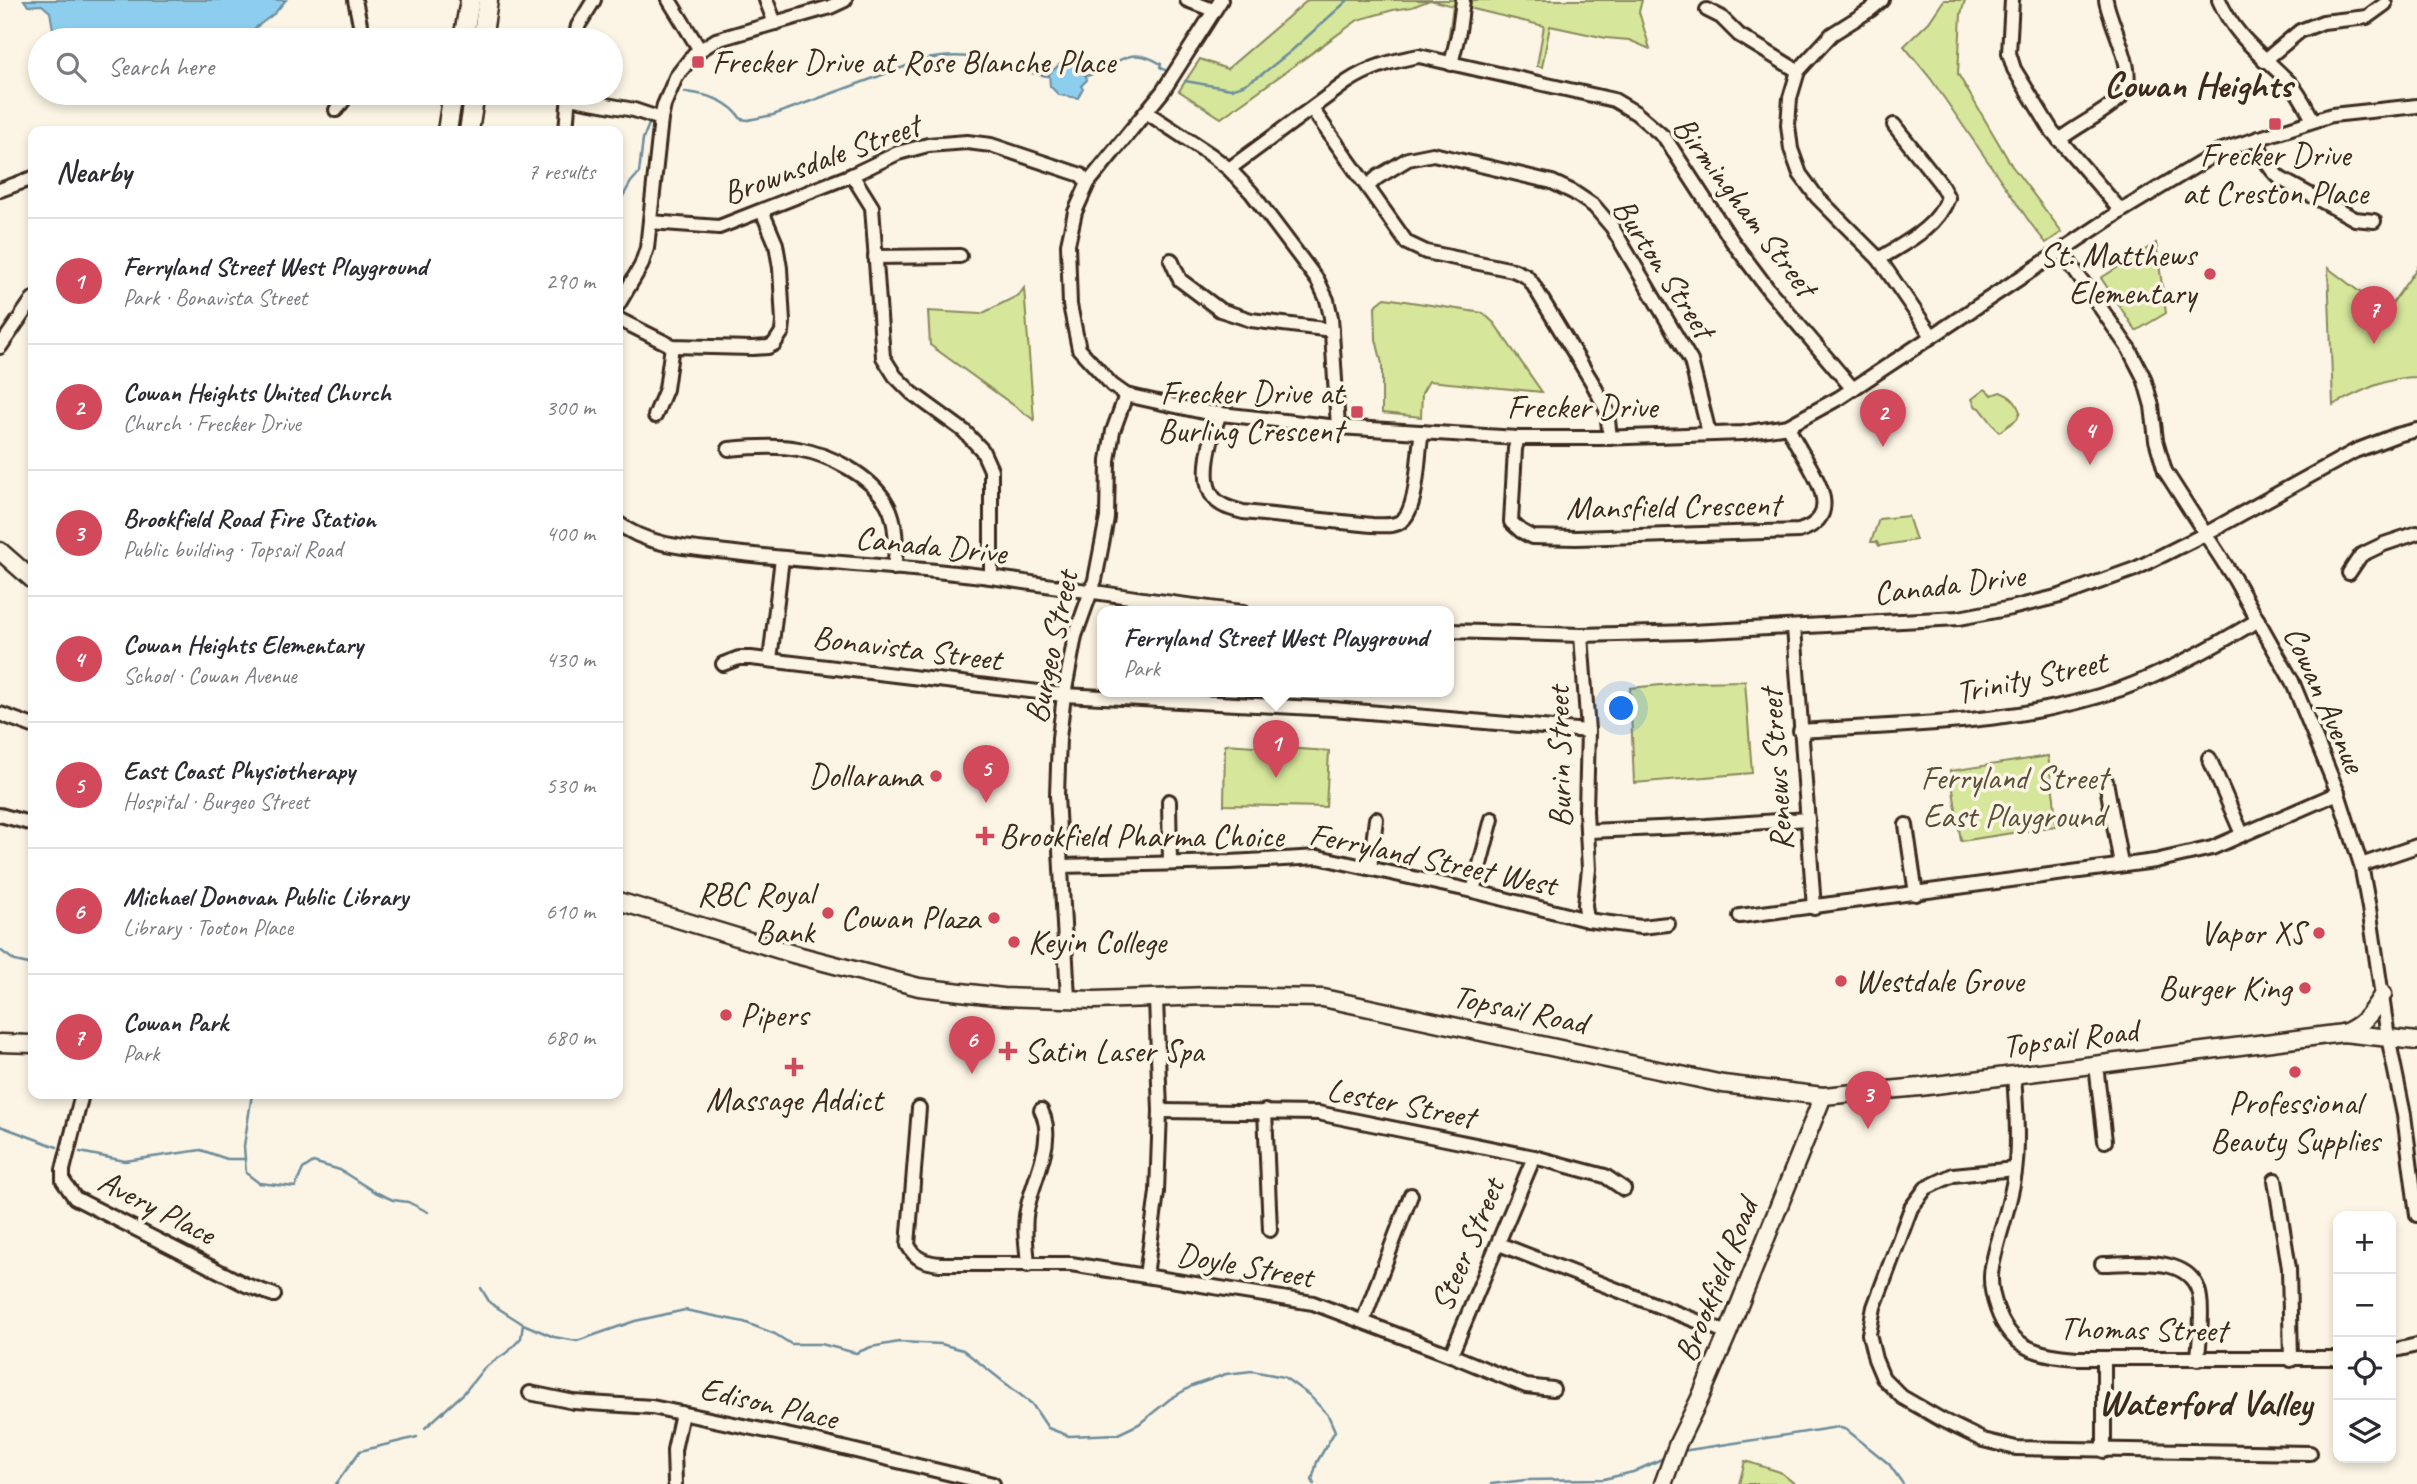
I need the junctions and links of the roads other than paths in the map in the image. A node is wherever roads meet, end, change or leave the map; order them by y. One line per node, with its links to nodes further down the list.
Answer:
1 (355, 0): 18 (street)
2 (470, 0): 19 (highway)
3 (488, 0): 20 (highway)
4 (594, 0): 21 (street)
5 (669, 0): 22 (street)
6 (766, 0): 17 (street)
7 (845, 0): 17 (street)
8 (1187, 0): 15 (street)
9 (1463, 0): 24 (street)
10 (1882, 0): 25 (street)
11 (2012, 0): 42 (street)
12 (2106, 0): 42 (street)
13 (2219, 0): 23 (street)
14 (2385, 4): 23 (street)
15 (1217, 5): 34 (street, Frecker Drive)
16 (1707, 9): 25 (street)
17 (775, 23): 22 (street)
18 (360, 28)
19 (465, 28)
20 (484, 28)
21 (578, 28)
22 (700, 50): 35 (street)
23 (2264, 61): 36 (street)
24 (1451, 64): 32 (street, Birmingham Street); 65 (street, Birmingham Street)
25 (1798, 71): 56 (street)
26 (340, 105): 33 (street)
27 (451, 105): 38 (highway)
28 (473, 105): 39 (highway)
29 (568, 105): 40 (street)
30 (611, 105): 35 (street)
31 (2417, 106): 36 (street, Frecker Drive)
32 (1312, 109): 43 (street, Birmingham Street); 47 (street)
33 (336, 110)
34 (1146, 112): 43 (street); 46 (street, Frecker Drive)
35 (661, 119): 52 (street)
36 (2313, 120): 41 (street, Frecker Drive)
37 (1894, 125): 56 (street)
38 (448, 126)
39 (470, 126)
40 (566, 126)
41 (2258, 138): 50 (street, Frecker Drive); 51 (street)
42 (2059, 139): 50 (street)
43 (1229, 169): 61 (street)
44 (852, 175): 46 (street, Brownsdale Street); 49 (street, Brownsdale Street); 55 (street)
45 (28, 180): 48 (street)
46 (1088, 183): 66 (street, Frecker Drive)
47 (1368, 187): 73 (street, Burton Street); 75 (street)
48 (0, 190)
49 (762, 211): 52 (street, Brownsdale Street); 63 (street)
50 (2121, 211): 53 (street, Frecker Drive)
51 (2374, 221)
52 (650, 222): 58 (street)
53 (2062, 251): 62 (street, Frecker Drive); 79 (street, Cowan Avenue)
54 (960, 256): 55 (street)
55 (875, 257): 85 (street)
56 (1879, 259): 62 (street)
57 (1171, 260): 61 (street)
58 (623, 297)
59 (28, 306): 64 (street)
60 (623, 321): 63 (street)
61 (1332, 330): 69 (street)
62 (1932, 336): 65 (street, Frecker Drive)
63 (673, 346): 68 (street)
64 (0, 347)
65 (1853, 389): 70 (street, Frecker Drive)
66 (1126, 395): 67 (street, Frecker Drive); 86 (street, Burgeo Street)
67 (1220, 414): 69 (street, Frecker Drive); 72 (street)
68 (655, 416)
69 (1338, 426): 72 (street, Frecker Drive)
70 (1788, 426): 73 (street, Frecker Drive); 74 (street, Mansfield Crescent)
71 (2417, 430): 79 (street, Canada Drive)
72 (1422, 432): 74 (street, Frecker Drive)
73 (1709, 433): 75 (street, Frecker Drive)
74 (1518, 438): 75 (street, Frecker Drive)
75 (1610, 438)
76 (729, 449): 82 (street)
77 (623, 527): 81 (street, Canada Drive)
78 (2417, 533): 83 (street)
79 (2205, 534): 88 (street, Cowan Avenue); 89 (street, Canada Drive)
80 (0, 551): 84 (main road)
81 (782, 558): 82 (street, Canada Drive); 92 (street)
82 (894, 568): 85 (street, Canada Drive)
83 (2349, 573)
84 (28, 576)
85 (990, 577): 86 (street, Canada Drive)
86 (1090, 592): 87 (street, Canada Drive); 94 (street, Burgeo Street)
87 (1197, 606)
88 (2258, 620): 100 (street, Trinity Street); 103 (street, Cowan Avenue)
89 (1794, 627): 91 (street, Canada Drive); 100 (street, Renews Street)
90 (1454, 631): 91 (street, Canada Drive)
91 (1581, 635): 99 (street, Burin Street)
92 (769, 660): 93 (street, Bonavista Street); 94 (street, Bonavista Street)
93 (723, 664)
94 (1064, 695): 95 (street, Bonavista Street); 117 (street, Burgeo Street)
95 (1097, 697)
96 (1102, 697): 99 (street, Bonavista Street)
97 (0, 714): 98 (street)
98 (28, 724)
99 (1588, 731): 111 (street, Burin Street)
100 (1800, 731): 108 (street, Renews Street)
101 (2209, 758): 112 (street)
102 (2106, 781): 115 (street)
103 (2338, 793): 112 (street); 116 (street, Cowan Avenue)
104 (1169, 802): 114 (street)
105 (0, 815): 109 (street)
106 (1376, 819): 118 (street)
107 (1492, 819): 119 (street)
108 (1808, 819): 111 (street); 122 (street, Renews Street)
109 (28, 823)
110 (1906, 825): 120 (street)
111 (1588, 831): 124 (street, Burin Street)
112 (2242, 834): 115 (street)
113 (2417, 846): 116 (street)
114 (1170, 862): 117 (street, Ferryland Street West); 118 (street, Ferryland Street West)
115 (2122, 864): 120 (street)
116 (2361, 865): 126 (street, Cowan Avenue)
117 (1060, 866): 127 (street, Burgeo Street)
118 (1370, 868): 119 (street, Ferryland Street West)
119 (1473, 891): 124 (street, Ferryland Street West)
120 (1916, 894): 122 (street)
121 (623, 903): 127 (main road, Topsail Road)
122 (1814, 908): 123 (street)
123 (1740, 916)
124 (1587, 920): 125 (street, Ferryland Street West)
125 (1668, 924)
126 (2383, 994): 129 (main road); 130 (street, Cowan Avenue)
127 (1068, 998): 128 (main road, Topsail Road)
128 (1156, 999): 136 (main road, Topsail Road); 140 (street)
129 (2343, 1033): 130 (main road, Topsail Road); 134 (main road, Topsail Road)
130 (2388, 1037): 131 (main road, Topsail Road); 148 (street, Cowan Avenue)
131 (2417, 1041)
132 (0, 1043): 133 (main road)
133 (28, 1044)
134 (2096, 1065): 135 (main road, Topsail Road); 142 (street)
135 (2014, 1075): 136 (main road, Topsail Road); 144 (street, Thomas Street)
136 (1823, 1096): 156 (main road, Brookfield Road)
137 (81, 1099): 154 (street, Avery Place)
138 (919, 1108): 152 (street, Doyle Street)
139 (1041, 1110): 152 (street)
140 (1160, 1111): 141 (street, Lester Street); 153 (street)
141 (1265, 1111): 143 (street, Lester Street); 149 (street)
142 (2105, 1141)
143 (1534, 1157): 146 (street, Lester Street); 150 (street, Steer Street)
144 (2015, 1169): 162 (street, Thomas Street); 167 (street)
145 (2275, 1180): 163 (street)
146 (1624, 1189)
147 (1411, 1195): 155 (street)
148 (2417, 1215)
149 (1270, 1230)
150 (1499, 1244): 156 (street); 159 (street, Steer Street)
151 (2102, 1264): 161 (street)
152 (1028, 1265): 153 (street, Doyle Street)
153 (1146, 1276): 155 (street, Doyle Street)
154 (274, 1295)
155 (1363, 1321): 159 (street, Doyle Street)
156 (1728, 1333): 169 (main road, Brookfield Road)
157 (2417, 1345): 158 (street)
158 (2396, 1350)
159 (1451, 1355): 164 (street, Doyle Street)
160 (2333, 1358): 163 (street, Thomas Street)
161 (2198, 1359): 162 (street, Thomas Street); 163 (street, Thomas Street)
162 (2104, 1360): 167 (street)
163 (2291, 1360)
164 (1553, 1389)
165 (530, 1393): 166 (street, Edison Place)
166 (682, 1413): 170 (street); 171 (street, Edison Place)
167 (2104, 1451): 168 (street)
168 (2309, 1453)
169 (1663, 1483)
170 (675, 1484)
171 (993, 1484)

